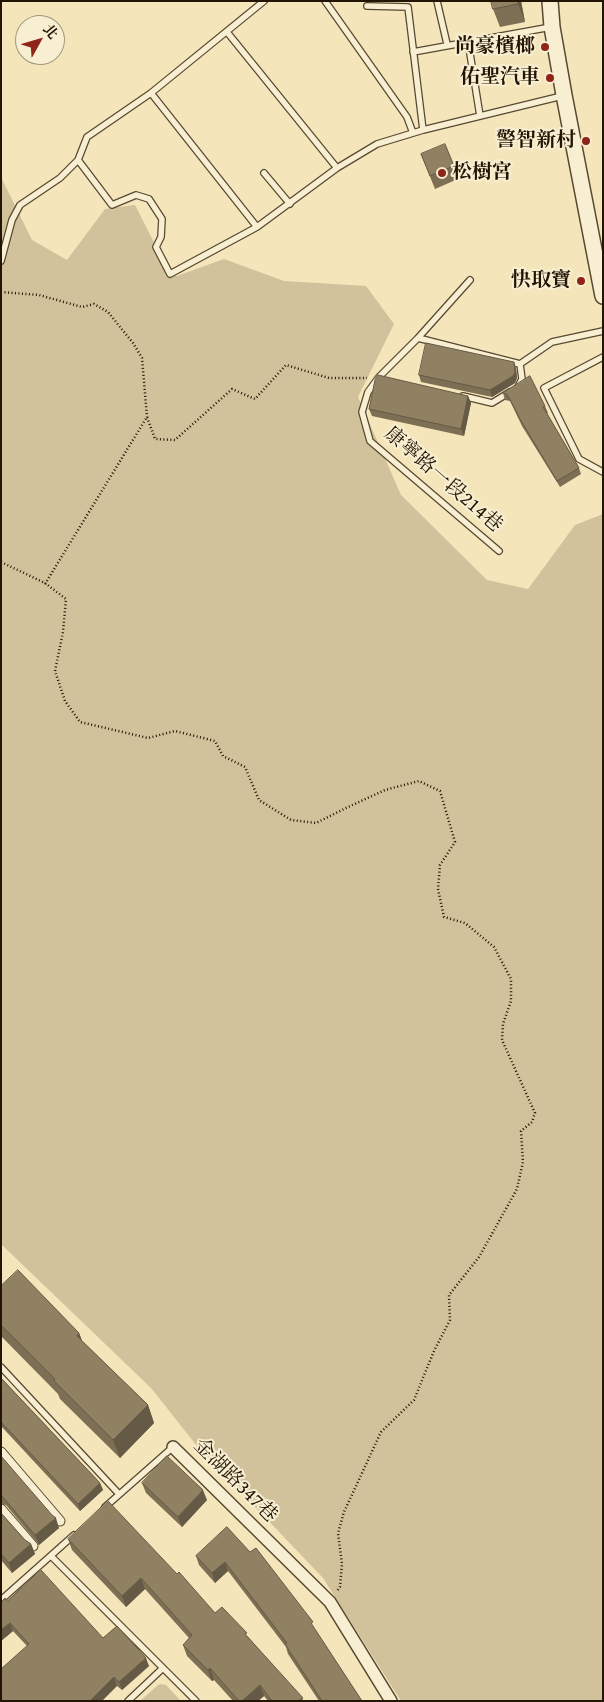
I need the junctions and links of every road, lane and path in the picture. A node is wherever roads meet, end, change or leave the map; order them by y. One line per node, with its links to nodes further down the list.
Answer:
1 (264, 1): 7 (lane)
2 (325, 1): 15 (lane)
3 (438, 1): 9 (lane)
4 (550, 1): 6 (street)
5 (367, 6): 10 (lane)
6 (552, 27): 8 (lane); 12 (street)
7 (227, 32): 11 (lane); 17 (lane)
8 (468, 41): 9 (lane); 13 (lane)
9 (447, 44): 10 (lane)
10 (413, 52): 14 (lane)
11 (151, 93): 16 (lane); 20 (lane)
12 (564, 95): 13 (lane); 21 (street)
13 (480, 116): 14 (lane)
14 (423, 130): 15 (lane)
15 (413, 133): 17 (lane)
16 (78, 160): 20 (lane); 22 (lane)
17 (337, 168): 19 (lane)
18 (264, 173): 19 (lane)
19 (290, 204): 20 (lane)
20 (257, 227)
21 (596, 236): 25 (street)
22 (1, 261)
23 (470, 280): 27 (lane, 康寧路一段214巷)
24 (1, 292): 33 (path)
25 (603, 296)
26 (603, 331): 29 (lane)
27 (418, 338): 29 (lane); 30 (lane, 康寧路一段214巷)
28 (603, 357): 34 (lane)
29 (520, 364): 32 (lane)
30 (379, 377): 31 (lane); 33 (path); 35 (lane, 康寧路一段214巷)
31 (388, 380)
32 (454, 394)
33 (147, 417): 37 (path)
34 (603, 472)
35 (499, 551)
36 (1, 562): 37 (path)
37 (45, 584): 50 (path)
38 (1, 1367): 41 (lane)
39 (173, 1446): 41 (lane, 金湖路347巷); 50 (street, 金湖路347巷)
40 (1, 1452): 44 (street)
41 (119, 1494): 43 (lane, 金湖路347巷)
42 (1, 1508): 46 (street)
43 (99, 1512)
44 (60, 1521)
45 (78, 1531): 47 (lane)
46 (33, 1546)
47 (51, 1556): 49 (lane); 51 (lane)
48 (1, 1590): 49 (lane)
49 (4, 1598)
50 (330, 1602): 54 (street, 金湖路347巷)
51 (163, 1668): 52 (lane); 53 (lane)
52 (128, 1701)
53 (196, 1701)
54 (391, 1701)

